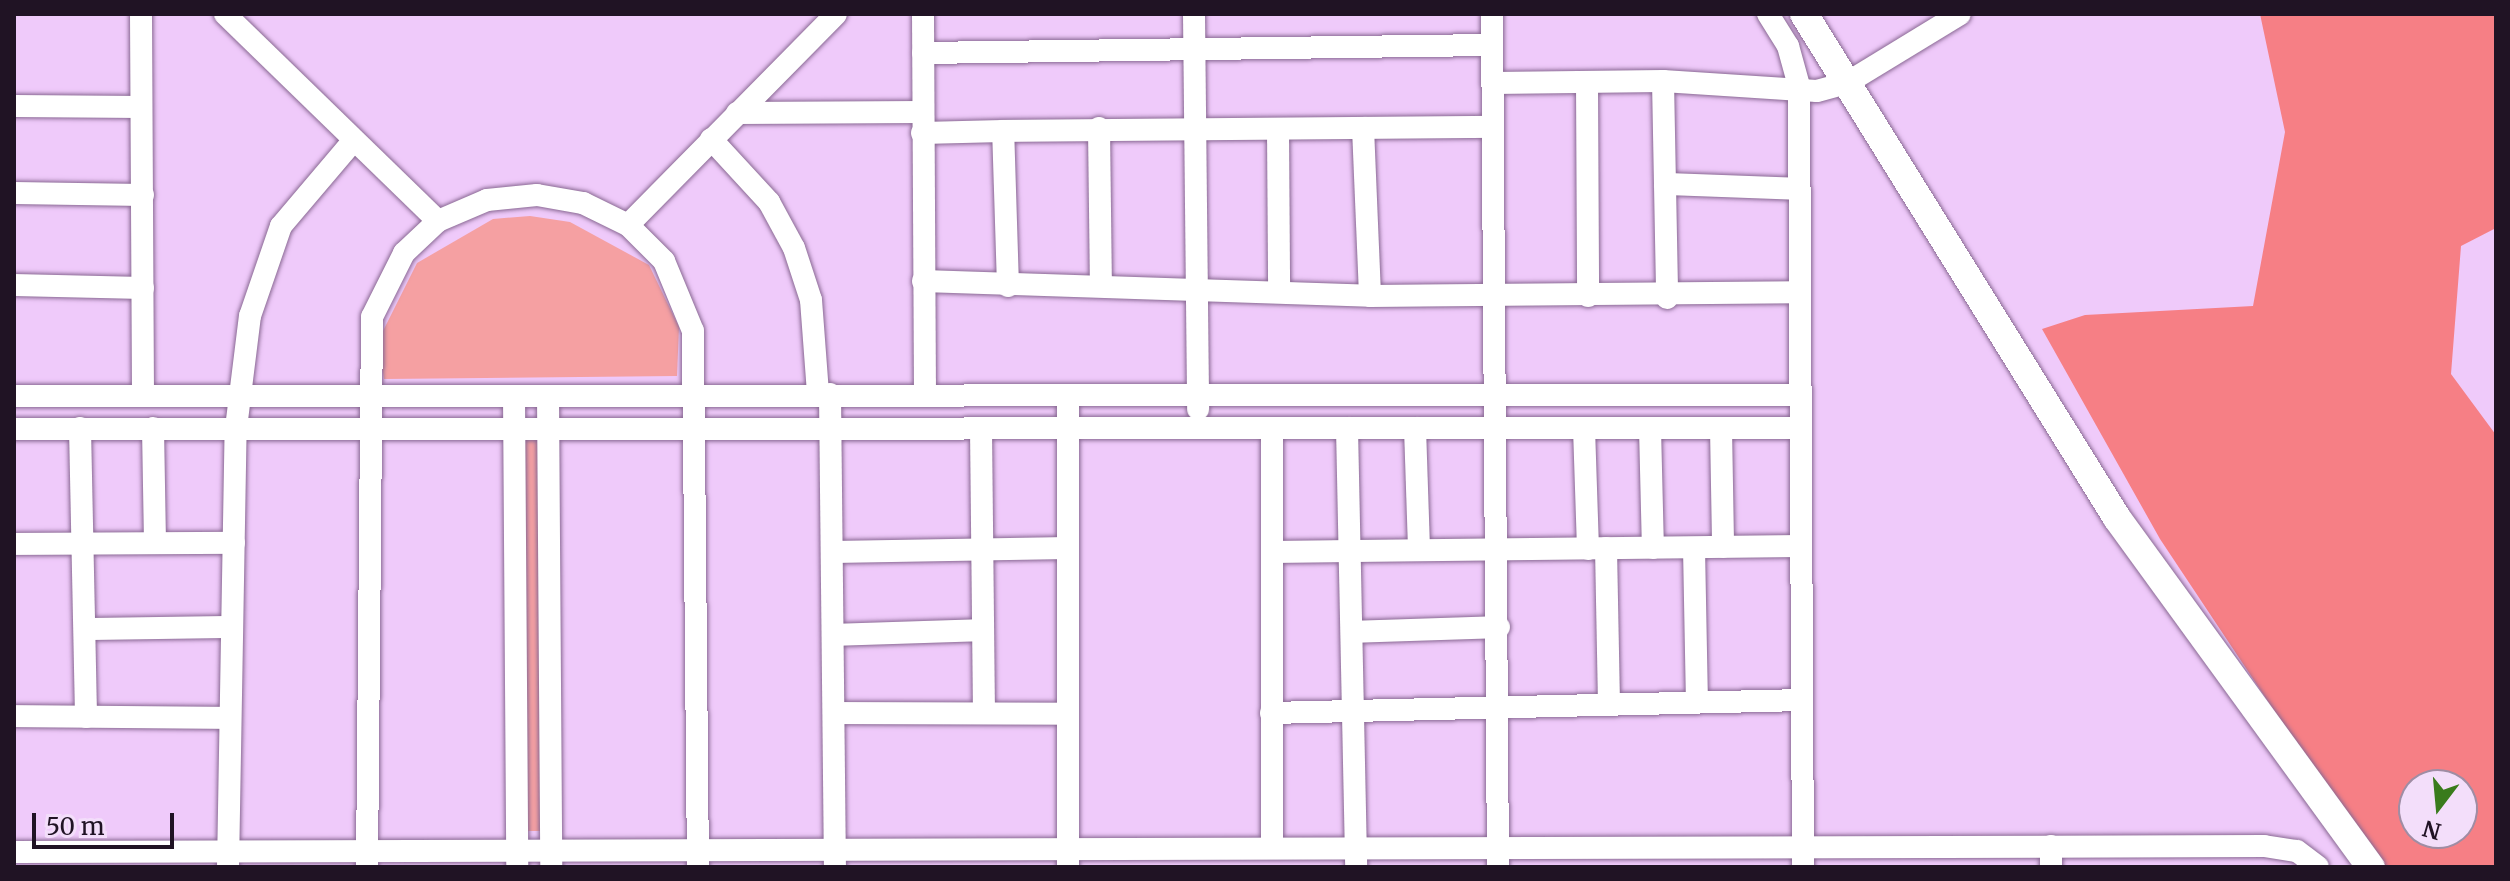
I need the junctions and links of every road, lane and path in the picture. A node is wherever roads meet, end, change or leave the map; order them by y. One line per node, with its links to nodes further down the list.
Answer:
1 (141, 14): 20 (street)
2 (225, 14): 30 (street)
3 (836, 14): 21 (street)
4 (923, 14): 13 (street)
5 (1194, 14): 12 (street)
6 (1492, 14): 11 (street)
7 (1768, 14): 18 (street)
8 (1804, 14): 17 (street)
9 (1960, 14): 10 (street)
10 (1931, 21): 17 (street)
11 (1491, 45): 12 (street); 15 (street)
12 (1196, 51): 13 (street); 26 (street)
13 (923, 53): 22 (street)
14 (1663, 81): 16 (street); 18 (street); 31 (street)
15 (1493, 83): 16 (street); 23 (street)
16 (1587, 83): 47 (street)
17 (1847, 83): 18 (street); 132 (street)
18 (1799, 86): 32 (street)
19 (14, 106): 20 (street)
20 (141, 107): 34 (street)
21 (737, 113): 22 (street); 29 (street)
22 (922, 122): 28 (street); 37 (street)
23 (1491, 127): 25 (street); 45 (street)
24 (1099, 128): 26 (street); 28 (street); 38 (street)
25 (1363, 128): 27 (street); 46 (street)
26 (1196, 129): 27 (street); 41 (street)
27 (1278, 130): 43 (street)
28 (1003, 131): 40 (street)
29 (711, 139): 36 (street); 50 (street)
30 (353, 141): 35 (street); 59 (street)
31 (1665, 184): 32 (street); 48 (street)
32 (1799, 189): 44 (street)
33 (14, 193): 34 (street)
34 (143, 195): 42 (street)
35 (438, 221): 36 (street); 61 (street)
36 (628, 225): 49 (street)
37 (923, 281): 40 (street); 51 (street)
38 (1101, 284): 40 (street); 41 (street)
39 (14, 285): 42 (street)
40 (1008, 286)
41 (1196, 286): 43 (street); 58 (street)
42 (143, 288): 54 (street)
43 (1279, 290): 46 (street)
44 (1797, 292): 48 (street); 52 (street)
45 (1496, 295): 46 (street); 47 (street); 60 (street)
46 (1370, 296)
47 (1588, 296): 48 (street)
48 (1667, 298)
49 (697, 394): 50 (street); 56 (street); 65 (street)
50 (824, 394): 51 (street); 66 (street)
51 (925, 395): 57 (street)
52 (1800, 395): 60 (street); 77 (street)
53 (14, 396): 54 (street)
54 (143, 396): 59 (street)
55 (514, 396): 56 (street); 61 (street); 80 (street)
56 (548, 396): 81 (street)
57 (1068, 396): 58 (street); 68 (street)
58 (1197, 396): 60 (street); 69 (street)
59 (240, 397): 61 (street); 64 (street)
60 (1497, 397): 73 (street)
61 (370, 398): 79 (street)
62 (80, 428): 63 (street); 78 (street); 85 (street)
63 (153, 428): 64 (street); 82 (street)
64 (236, 428): 79 (street); 83 (street)
65 (698, 428): 66 (street); 81 (street); 120 (street)
66 (831, 428): 67 (street); 96 (street)
67 (981, 428): 68 (street); 92 (street)
68 (1068, 428): 69 (street); 88 (street)
69 (1198, 428): 70 (street)
70 (1272, 428): 71 (street); 97 (street)
71 (1347, 428): 72 (street); 95 (street)
72 (1415, 428): 73 (street); 93 (street)
73 (1498, 428): 74 (street); 94 (street)
74 (1584, 428): 75 (street); 89 (street)
75 (1650, 428): 76 (street); 90 (street)
76 (1721, 428): 77 (street); 87 (street)
77 (1801, 428): 86 (street)
78 (14, 429)
79 (370, 432): 80 (street); 127 (street)
80 (514, 432): 81 (street); 128 (street)
81 (548, 432): 129 (street)
82 (155, 543): 83 (street); 85 (street)
83 (234, 543): 98 (street)
84 (14, 544): 85 (street)
85 (83, 544): 100 (street)
86 (1801, 546): 87 (street); 104 (street)
87 (1723, 547): 91 (street)
88 (1068, 548): 92 (street); 112 (street)
89 (1597, 548): 90 (street); 94 (street); 106 (street)
90 (1653, 548): 91 (street)
91 (1694, 548): 105 (street)
92 (982, 549): 96 (street); 101 (street)
93 (1419, 550): 94 (street); 95 (street)
94 (1499, 550): 99 (street)
95 (1350, 551): 97 (street); 102 (street)
96 (833, 552): 103 (street)
97 (1272, 552): 111 (street)
98 (232, 627): 100 (street); 115 (street)
99 (1499, 627): 102 (street); 107 (street)
100 (85, 629): 114 (street)
101 (983, 630): 103 (street); 110 (street)
102 (1352, 632): 108 (street)
103 (834, 635): 109 (street)
104 (1802, 700): 105 (street); 125 (street)
105 (1697, 702): 106 (street)
106 (1609, 703): 107 (street)
107 (1499, 704): 108 (street); 124 (street)
108 (1355, 710): 111 (street); 123 (street)
109 (835, 713): 110 (street); 121 (street)
110 (984, 713): 112 (street)
111 (1271, 713): 116 (street)
112 (1068, 714): 122 (street)
113 (14, 716): 114 (street)
114 (86, 717): 115 (street)
115 (229, 718): 130 (street)
116 (1272, 847): 122 (street); 123 (street)
117 (14, 852): 130 (street)
118 (1962, 856): 119 (street); 125 (street)
119 (2051, 856): 126 (street)
120 (698, 857): 121 (street); 129 (street)
121 (835, 857): 122 (street)
122 (1068, 857)
123 (1356, 857): 124 (street)
124 (1498, 857): 125 (street)
125 (1802, 857)
126 (2286, 857): 131 (street)
127 (367, 858): 128 (street); 130 (street)
128 (517, 858): 129 (street)
129 (551, 858)
130 (228, 859)
131 (2318, 867)
132 (2371, 867)

